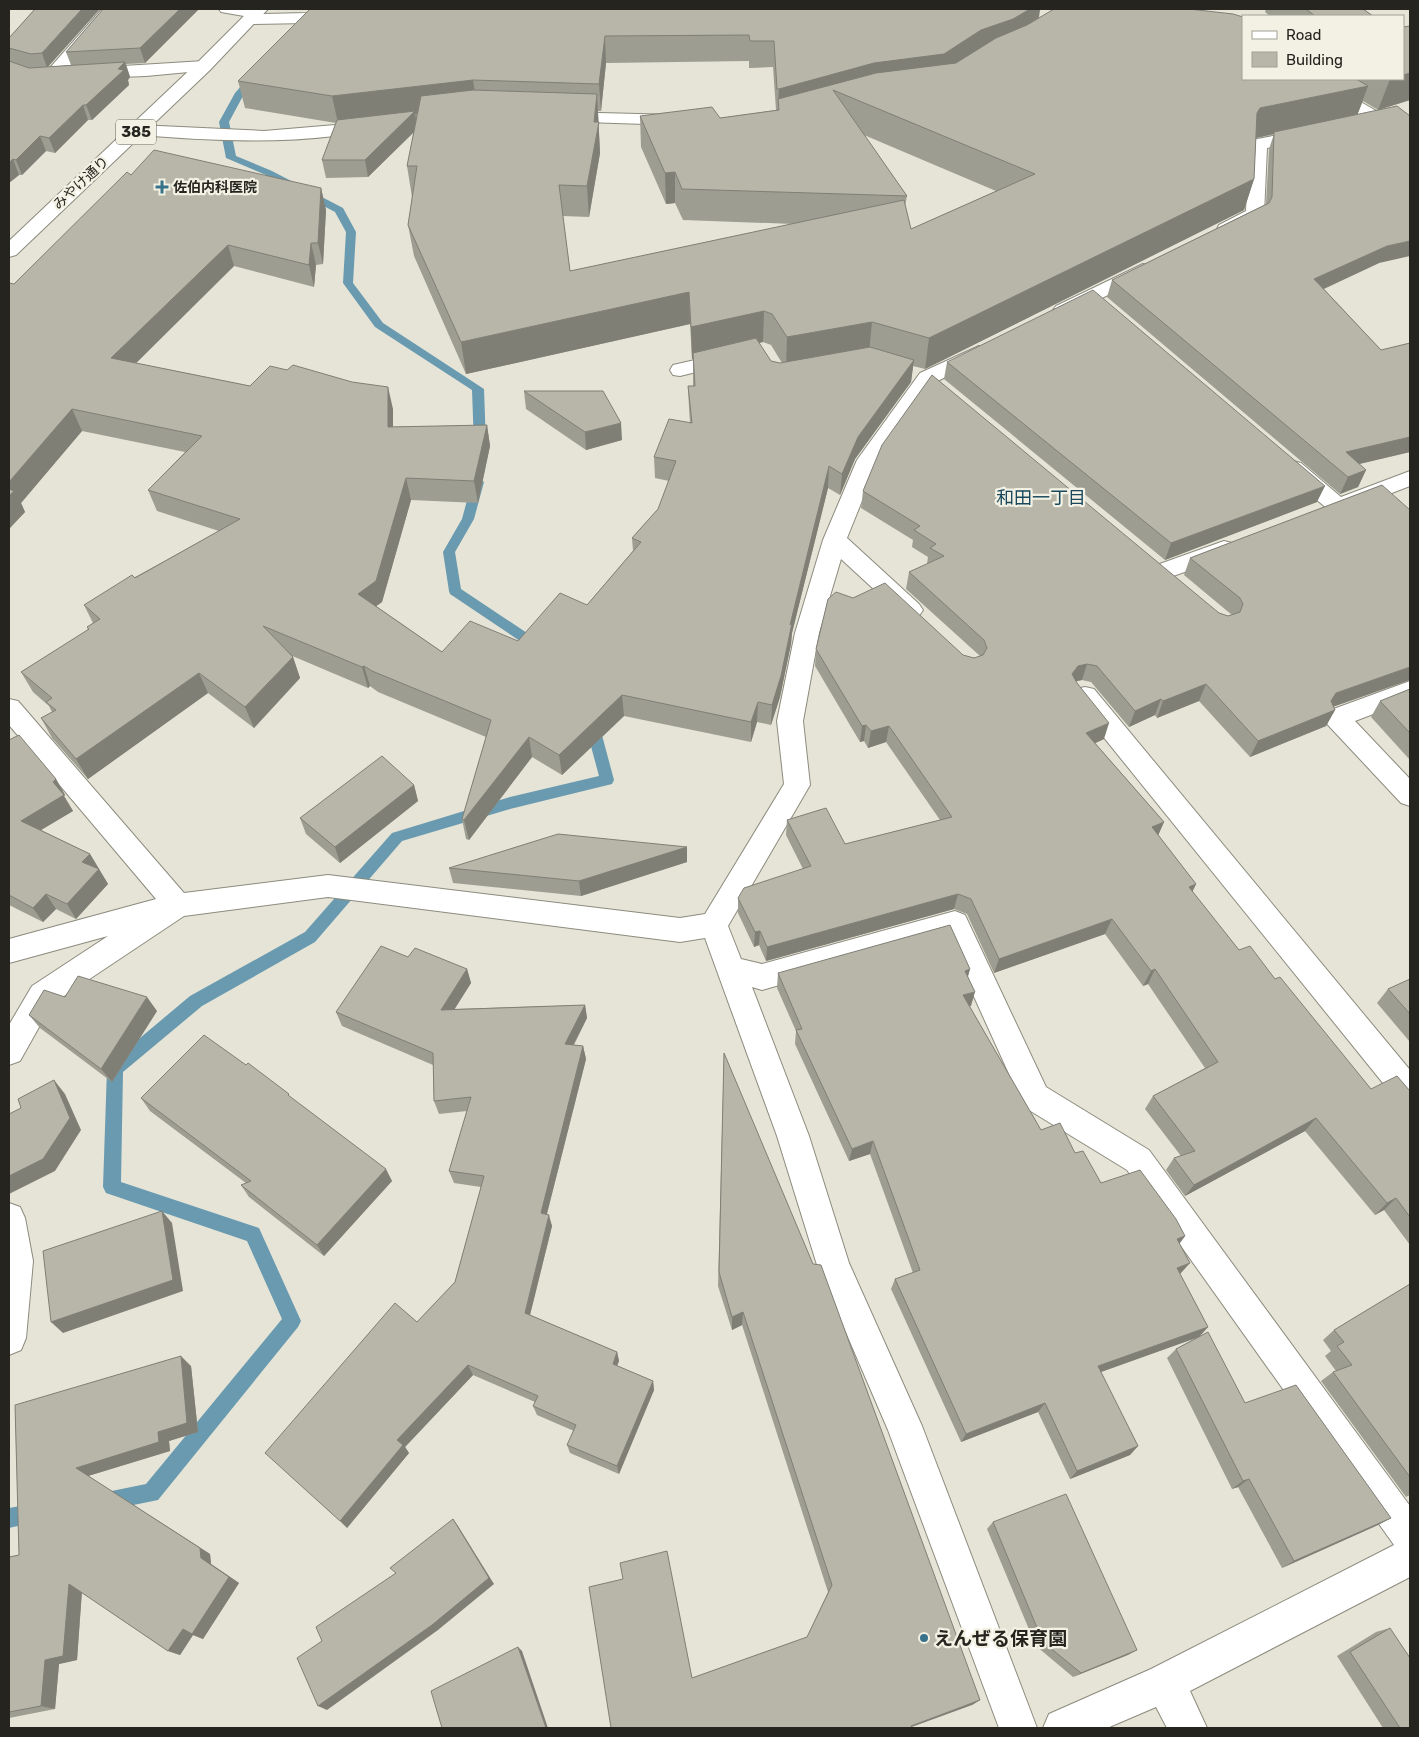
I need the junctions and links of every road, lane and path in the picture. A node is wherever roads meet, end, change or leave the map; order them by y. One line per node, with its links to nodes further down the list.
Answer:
1 (110, 9): 6 (main road)
2 (227, 9): 4 (main road)
3 (341, 9): 4 (main road)
4 (255, 14): 5 (main road, みやけ通り / 385)
5 (204, 66): 6 (main road); 12 (main road, みやけ通り / 385)
6 (54, 74): 7 (main road)
7 (35, 76)
8 (1310, 80): 13 (main road)
9 (545, 116): 10 (main road)
10 (691, 120)
11 (391, 124): 12 (main road)
12 (138, 130): 14 (main road, みやけ通り / 385)
13 (1204, 240)
14 (9, 251)
15 (1160, 262): 16 (main road)
16 (1039, 322)
17 (1005, 339): 22 (main road)
18 (753, 352): 19 (main road)
19 (680, 370)
20 (1278, 455): 21 (main road)
21 (1410, 478)
22 (835, 540): 25 (main road); 31 (main road)
23 (1245, 541): 24 (main road)
24 (1162, 572)
25 (927, 625)
26 (1410, 690): 29 (main road)
27 (1082, 691): 35 (main road)
28 (9, 708): 30 (main road)
29 (1410, 796)
30 (178, 906): 31 (main road); 32 (main road); 34 (main road)
31 (714, 925): 33 (main road)
32 (9, 951)
33 (730, 969): 38 (main road); 41 (main road)
34 (9, 1052)
35 (1410, 1093)
36 (9, 1218): 37 (main road)
37 (9, 1338)
38 (1410, 1536)
39 (1410, 1557): 40 (main road)
40 (1165, 1683): 42 (main road); 43 (main road)
41 (1018, 1728)
42 (1063, 1728)
43 (1188, 1728)

